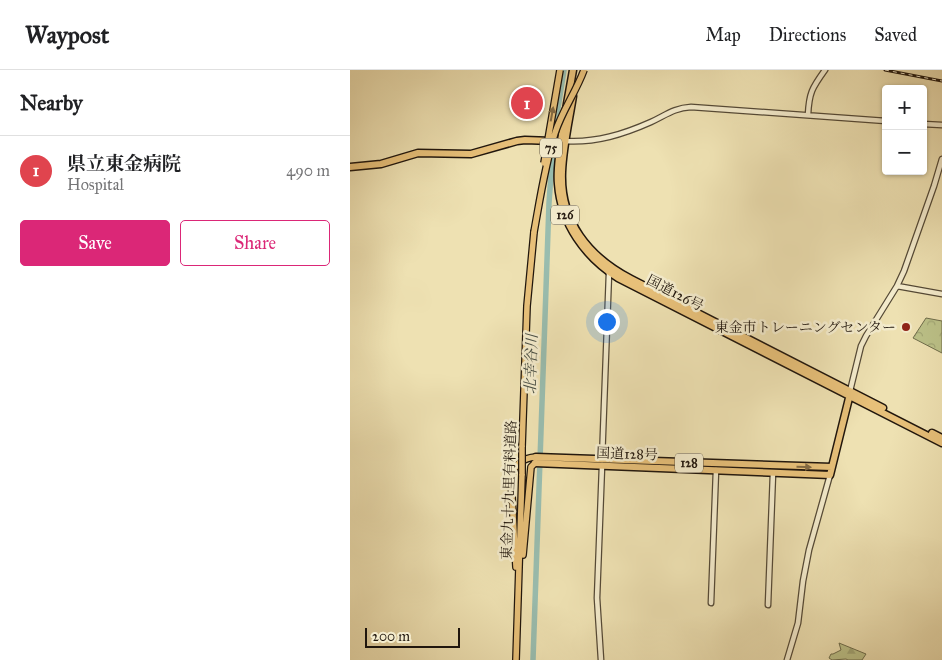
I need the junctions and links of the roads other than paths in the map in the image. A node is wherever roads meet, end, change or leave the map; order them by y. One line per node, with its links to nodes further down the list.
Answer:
1 (560, 70): 13 (main road, 東金九十九里有料道路 / 75, one-way to 1, bridge)
2 (573, 70): 10 (highway, 126)
3 (577, 70): 10 (highway, 126)
4 (584, 70): 13 (main road, 東金九十九里有料道路 / 75, bridge)
5 (825, 70): 6 (street)
6 (808, 115): 7 (street); 10 (street)
7 (882, 121)
8 (927, 124): 9 (street)
9 (942, 125)
10 (563, 141): 12 (highway); 14 (highway, 国道126号 / 126); 17 (highway, 国道126号 / 126)
11 (942, 159): 15 (street)
12 (350, 167)
13 (534, 232): 28 (main road, 東金九十九里有料道路 / 75, bridge)
14 (609, 273): 17 (highway, 国道126号 / 126); 21 (street)
15 (896, 286): 16 (street); 17 (street)
16 (942, 294)
17 (850, 394): 18 (highway, 国道126号 / 126); 19 (highway, 国道126号 / 126); 23 (highway)
18 (942, 438)
19 (942, 443)
20 (535, 460): 21 (highway, 国道128号 / 128); 28 (main road, 75); 28 (main road, 75)
21 (602, 463): 22 (highway, 国道128号 / 128); 30 (street)
22 (716, 467): 24 (highway, 国道128号 / 128); 26 (street)
23 (832, 467): 24 (highway, 国道128号 / 128, one-way to 23); 25 (highway)
24 (773, 469): 25 (highway, 国道128号 / 128); 27 (street)
25 (830, 475): 31 (street)
26 (711, 603)
27 (768, 605)
28 (518, 609): 29 (main road, 東金九十九里有料道路 / 75)
29 (516, 660)
30 (601, 660)
31 (787, 660)

